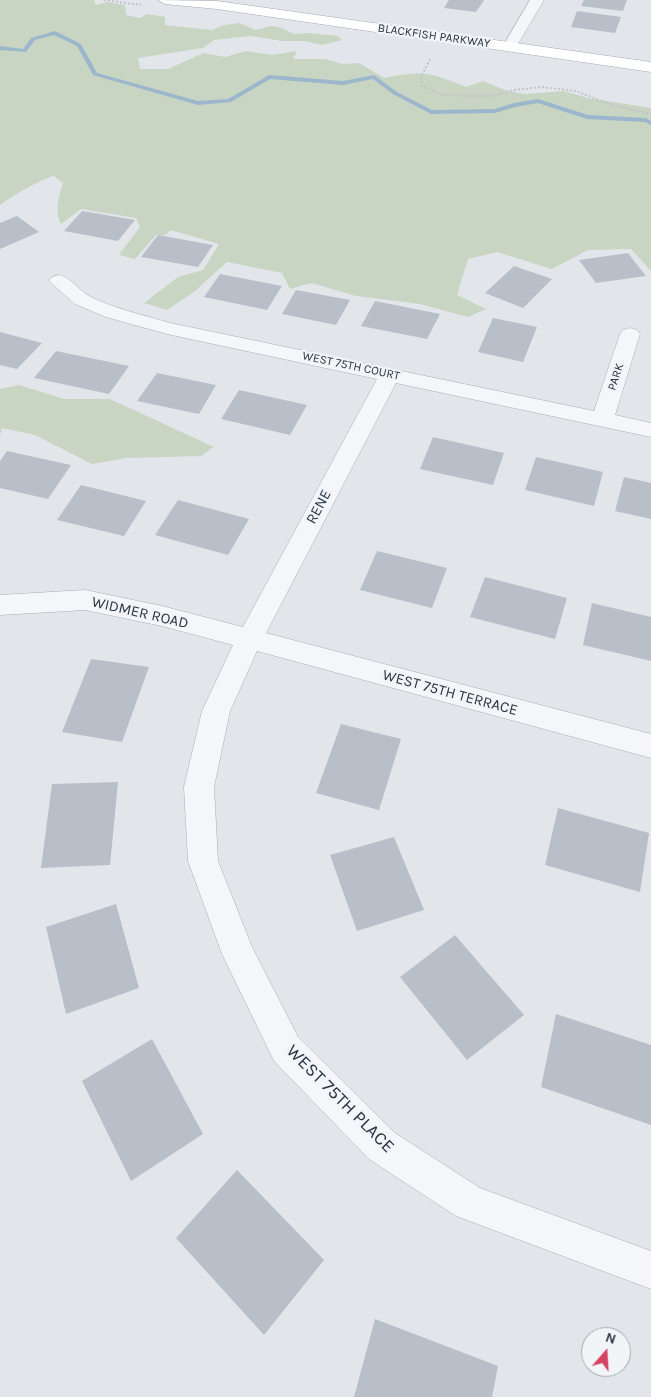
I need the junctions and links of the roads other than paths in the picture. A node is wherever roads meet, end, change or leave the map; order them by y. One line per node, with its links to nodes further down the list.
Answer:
1 (165, 0): 4 (main road, BLACKFISH PARKWAY)
2 (190, 0): 4 (main road, BLACKFISH PARKWAY)
3 (536, 0): 5 (street)
4 (217, 5): 5 (main road, BLACKFISH PARKWAY)
5 (510, 46): 6 (main road, BLACKFISH PARKWAY)
6 (651, 67)
7 (58, 282): 9 (street, WEST 75TH COURT)
8 (630, 334): 10 (street, PARK)
9 (390, 374): 10 (street, WEST 75TH COURT); 13 (street, RENE)
10 (602, 420): 11 (street, WEST 75TH COURT)
11 (651, 430)
12 (0, 605): 13 (street, WIDMER ROAD)
13 (249, 640): 14 (street, WEST 75TH TERRACE); 15 (street, WEST 75TH PLACE)
14 (651, 746)
15 (651, 1270)

